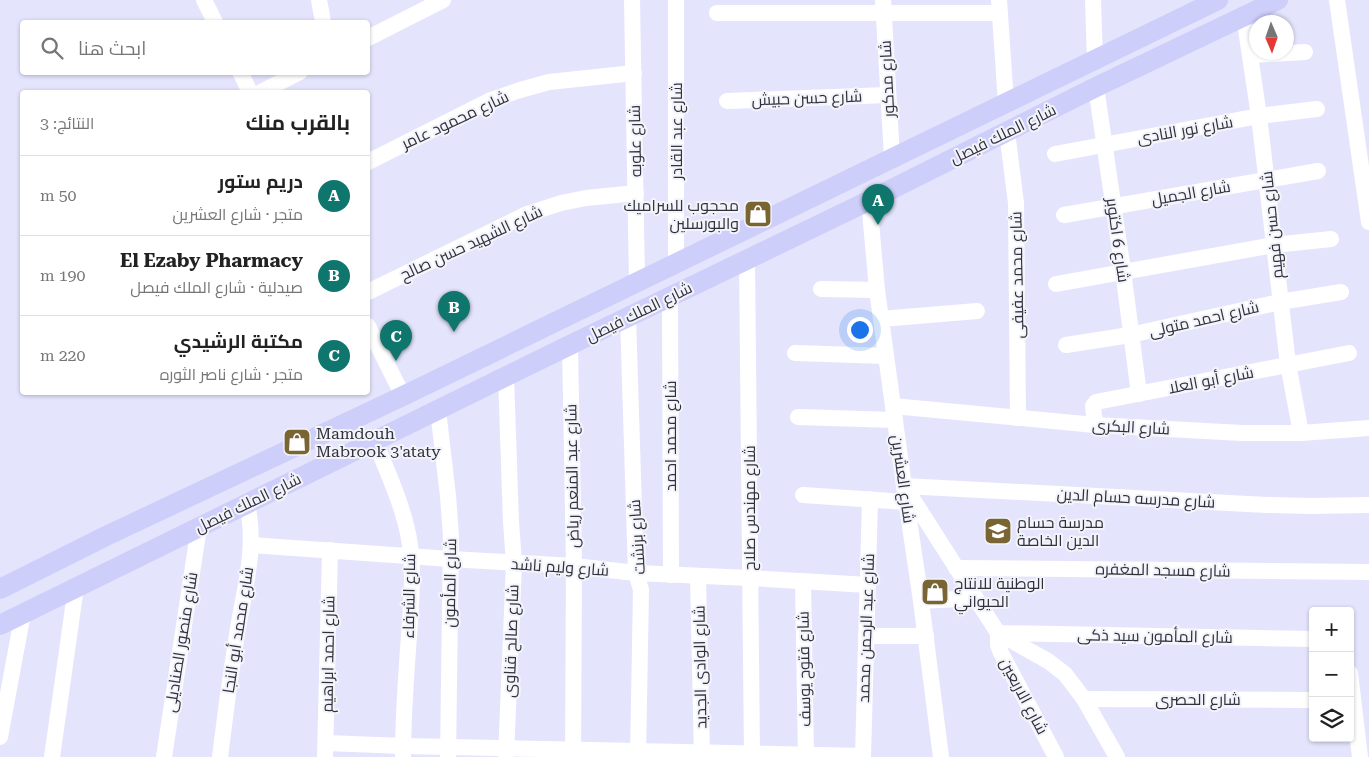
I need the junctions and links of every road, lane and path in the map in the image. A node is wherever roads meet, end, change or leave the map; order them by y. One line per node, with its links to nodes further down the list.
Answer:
1 (204, 0): 14 (street)
2 (319, 0): 15 (street)
3 (443, 0): 16 (street)
4 (632, 0): 22 (street, شارع علوبه)
5 (676, 0): 49 (street, شارع عبد القادر)
6 (1093, 0): 20 (street)
7 (1218, 0): 20 (main road, شارع الملك فيصل)
8 (1278, 0): 13 (main road, شارع الملك فيصل)
9 (1337, 0): 36 (street)
10 (883, 6): 11 (street); 12 (street); 28 (street, شارع مدكور)
11 (999, 6): 30 (street)
12 (717, 12)
13 (1244, 16): 17 (street, شارع حسن فهيم); 25 (main road, شارع الملك فيصل)
14 (214, 20)
15 (323, 20)
16 (370, 37)
17 (1249, 48)
18 (1305, 52): 19 (street)
19 (1294, 53)
20 (1095, 60): 30 (main road, شارع الملك فيصل)
21 (1251, 60): 32 (street, شارع حسن فهيم)
22 (634, 73): 38 (street, شارع محمود عامر); 41 (street, شارع علوبه)
23 (242, 75): 26 (street)
24 (294, 75): 27 (street)
25 (1096, 87): 33 (main road, شارع الملك فيصل); 34 (street, شارع 6 اكتوبر)
26 (249, 90)
27 (265, 90)
28 (888, 95): 29 (street, شارع حسن حبيش); 37 (street, شارع مدكور)
29 (727, 101)
30 (1006, 103): 37 (main road, شارع الملك فيصل)
31 (1317, 109): 32 (street, شارع نور النادى)
32 (1259, 116): 34 (street, شارع نور النادى); 40 (street, شارع حسن فهيم)
33 (1007, 132): 42 (main road, شارع الملك فيصل); 76 (street, شارع محمد عفيفى)
34 (1104, 145): 35 (street, شارع نور النادى); 43 (street, شارع 6 اكتوبر)
35 (1055, 154)
36 (1364, 157): 45 (street)
37 (892, 158): 49 (main road, شارع الملك فيصل)
38 (370, 161)
39 (1318, 171): 40 (street, شارع الجميل)
40 (1267, 180): 43 (street, شارع الجميل); 47 (street, شارع حسن فهيم)
41 (636, 192): 51 (street, شارع علوبه); 55 (street, شارع الشهيد حسن صالح)
42 (869, 200): 48 (main road, شارع الملك فيصل); 54 (street, شارع العشرين)
43 (1113, 207): 44 (street, شارع الجميل); 50 (street, شارع 6 اكتوبر)
44 (1064, 215)
45 (1369, 222)
46 (1331, 238): 47 (street)
47 (1274, 245): 50 (street); 58 (street, شارع حسن فهيم)
48 (747, 260): 57 (main road, شارع الملك فيصل); 102 (street, شارع مهندس صلاح)
49 (676, 263): 51 (main road, شارع الملك فيصل)
50 (1123, 271): 52 (street); 63 (street, شارع 6 اكتوبر)
51 (637, 282): 72 (main road, شارع الملك فيصل)
52 (1056, 284)
53 (821, 289): 54 (street)
54 (877, 290): 61 (street, شارع العشرين)
55 (370, 291)
56 (1341, 292): 58 (street, شارع احمد متولى)
57 (670, 297): 60 (main road, شارع الملك فيصل); 100 (street, شارع محمد احمد)
58 (1280, 302): 63 (street, شارع احمد متولى); 69 (street, شارع حسن فهيم)
59 (977, 311): 61 (street)
60 (628, 317): 64 (main road, شارع الملك فيصل); 99 (street, شارع برنشت)
61 (881, 319): 68 (street, شارع العشرين)
62 (370, 330): 72 (street)
63 (1130, 335): 65 (street, شارع احمد متولى); 71 (street, شارع 6 اكتوبر)
64 (570, 345): 70 (main road, شارع الملك فيصل); 95 (street, شارع عبد المنعم رياض)
65 (1066, 345)
66 (796, 353): 68 (street)
67 (1349, 353): 69 (street, شارع أبو العلا)
68 (886, 356): 74 (street, شارع العشرين)
69 (1288, 364): 71 (street, شارع أبو العلا); 79 (street, شارع حسن فهيم)
70 (506, 376): 73 (main road, شارع الملك فيصل); 94 (street, شارع صالح قناوى)
71 (1138, 394): 77 (street, شارع أبو العلا)
72 (403, 396): 86 (main road, شارع الملك فيصل)
73 (438, 410): 80 (main road, شارع الملك فيصل); 93 (street, شارع المأمون)
74 (894, 413): 75 (street, شارع البكرى); 76 (street, شارع البكرى); 81 (street, شارع العشرين)
75 (798, 418)
76 (1018, 418): 77 (street, شارع البكرى)
77 (1095, 425): 79 (street, شارع البكرى)
78 (1369, 428): 79 (street, شارع البكرى)
79 (1301, 433)
80 (375, 440): 84 (main road, شارع الملك فيصل); 92 (street, شارع الشرفاء)
81 (905, 494): 83 (street, شارع مدرسه حسام الدين); 85 (street, شارع مدرسه حسام الدين); 97 (street, شارع الاربعين); 108 (street, شارع العشرين)
82 (803, 495): 83 (street, شارع مدرسه حسام الدين)
83 (870, 500): 104 (street, شارع عبد الرحمن محمد)
84 (247, 504): 87 (main road, شارع الملك فيصل); 90 (street, شارع محمد أبو النجا)
85 (1369, 505)
86 (155, 513): 88 (main road, شارع الملك فيصل); 89 (main road)
87 (199, 527): 89 (main road, شارع الملك فيصل); 129 (street, شارع منصور الصناديلى)
88 (106, 536): 96 (main road); 106 (main road, شارع الملك فيصل)
89 (164, 545): 96 (main road, شارع الملك فيصل)
90 (251, 545): 91 (street, شارع وليم ناشد); 130 (street, شارع محمد أبو النجا)
91 (330, 550): 92 (street, شارع وليم ناشد); 119 (street, شارع احمد ابراهيم)
92 (411, 556): 93 (street, شارع وليم ناشد); 120 (street, شارع الشرفاء)
93 (450, 560): 94 (street, شارع وليم ناشد); 121 (street, شارع المأمون)
94 (514, 563): 95 (street, شارع وليم ناشد); 122 (street, شارع صالح قناوى)
95 (574, 566): 99 (street, شارع وليم ناشد); 123 (street, شارع عبد المنعم رياض)
96 (119, 567): 105 (main road, شارع الملك فيصل)
97 (956, 568): 98 (street, شارع مسجد المغفره); 107 (street, شارع الاربعين)
98 (1369, 572)
99 (636, 573): 100 (street, شارع وليم ناشد); 124 (street, شارع برنشت)
100 (671, 575): 101 (street, شارع وليم ناشد)
101 (698, 576): 102 (street, شارع وليم ناشد); 125 (street, شارع الوادى الجديد)
102 (750, 578): 103 (street, شارع وليم ناشد); 126 (street, شارع مهندس صلاح)
103 (803, 581): 104 (street, شارع وليم ناشد); 127 (street, شارع فتوح يوسف)
104 (868, 585): 112 (street, شارع عبد الرحمن محمد)
105 (76, 587): 109 (main road, شارع الملك فيصل); 128 (street)
106 (0, 589)
107 (976, 598): 108 (street); 111 (street, شارع الاربعين)
108 (921, 600): 113 (street, شارع العشرين)
109 (23, 613): 110 (main road, شارع الملك فيصل); 118 (street)
110 (0, 624)
111 (998, 634): 114 (street, شارع المأمون سيد ذكى); 115 (street, شارع الاربعين); 133 (street, شارع الاربعين)
112 (866, 636): 113 (street); 131 (street, شارع عبد الرحمن محمد)
113 (926, 636): 132 (street, شارع العشرين)
114 (1309, 639)
115 (1084, 699): 116 (street, شارع الحصرى); 134 (street, شارع الاربعين)
116 (1309, 700)
117 (1354, 719): 135 (street)
118 (0, 737)
119 (326, 750): 120 (street)
120 (403, 751): 121 (street)
121 (448, 752): 122 (street)
122 (507, 753): 123 (street)
123 (573, 753): 124 (street)
124 (638, 754): 125 (street)
125 (702, 755): 126 (street)
126 (752, 755): 127 (street)
127 (806, 756): 131 (street)
128 (52, 757)
129 (164, 757)
130 (220, 757)
131 (863, 757)
132 (941, 757)
133 (1056, 757)
134 (1116, 757)
135 (1360, 757)

